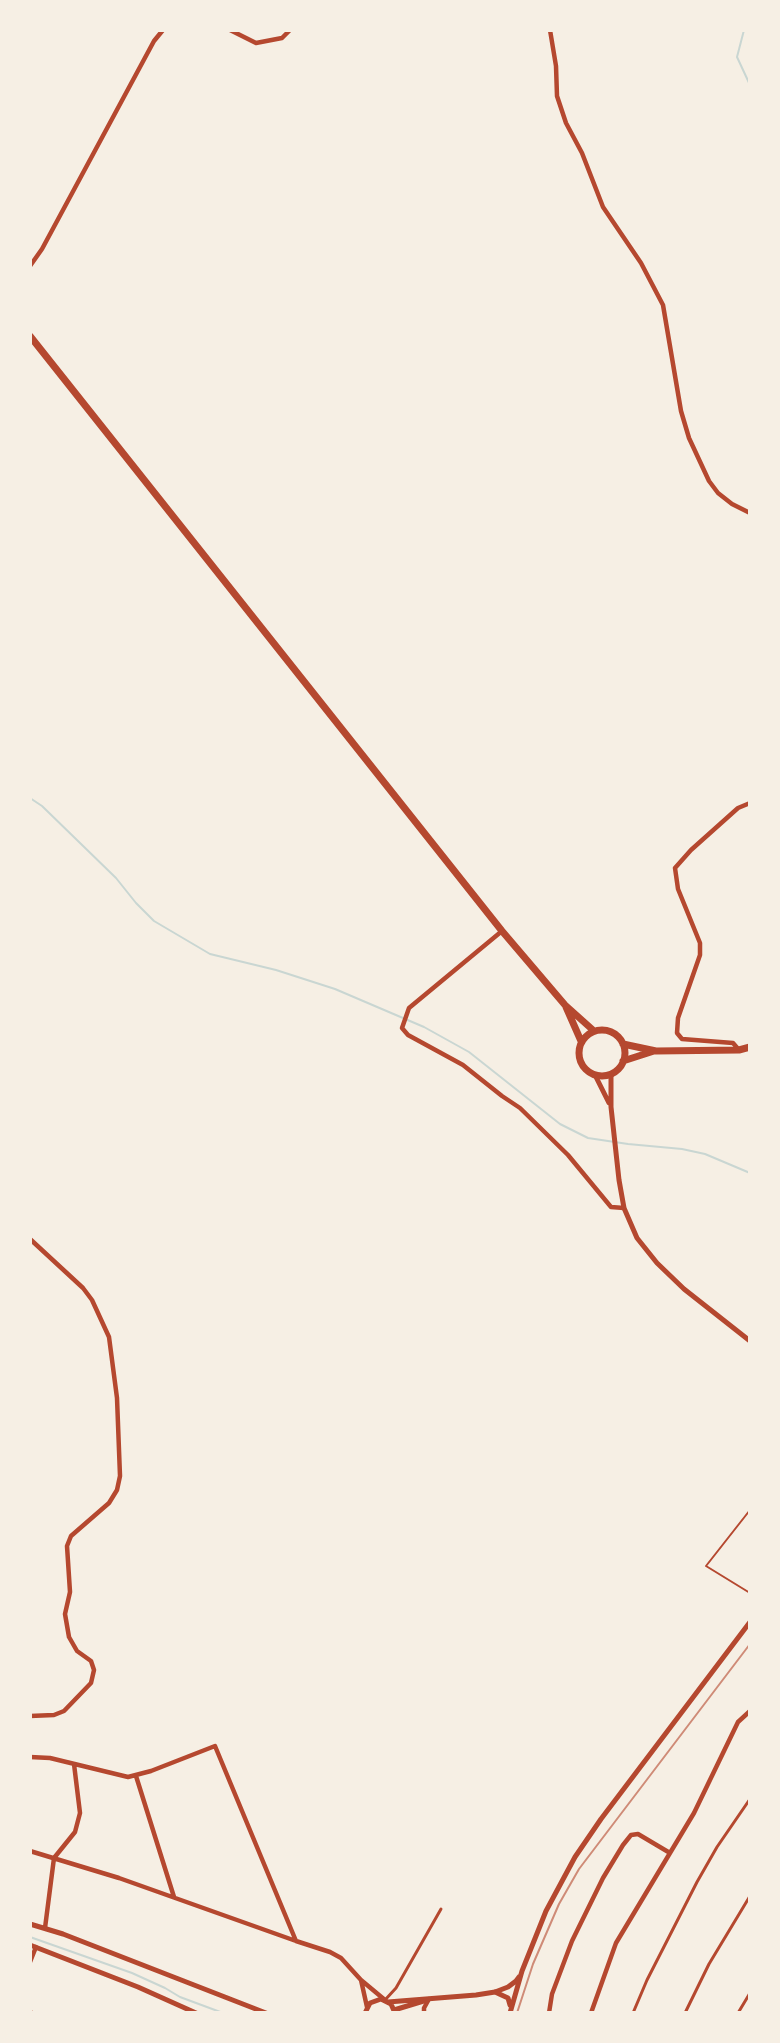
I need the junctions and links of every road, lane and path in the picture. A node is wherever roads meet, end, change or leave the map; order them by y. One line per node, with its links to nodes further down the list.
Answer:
1 (163, 30): 5 (street)
2 (230, 30): 3 (street)
3 (290, 30)
4 (550, 30): 7 (street)
5 (30, 266)
6 (30, 336): 9 (main road)
7 (750, 513)
8 (750, 803): 15 (street)
9 (502, 931): 10 (main road); 21 (street)
10 (565, 1005): 11 (main road); 12 (main road)
11 (594, 1031): 12 (main road); 13 (main road)
12 (581, 1041): 19 (main road)
13 (623, 1044): 16 (main road); 17 (main road)
14 (750, 1047): 15 (main road)
15 (739, 1050): 16 (main road)
16 (656, 1051): 17 (main road)
17 (623, 1061): 18 (main road)
18 (611, 1075): 19 (main road); 20 (street)
19 (595, 1076): 20 (street)
20 (611, 1107): 21 (street)
21 (624, 1208): 23 (street)
22 (30, 1239): 28 (street)
23 (750, 1341)
24 (750, 1510): 25 (lane)
25 (750, 1593)
26 (750, 1622): 44 (street)
27 (750, 1711): 34 (street)
28 (30, 1716)
29 (30, 1757): 30 (street)
30 (74, 1764): 31 (street); 35 (street)
31 (136, 1776): 37 (street); 41 (street)
32 (750, 1799): 58 (street)
33 (30, 1851): 35 (street)
34 (670, 1854): 56 (street); 57 (street)
35 (54, 1857): 37 (street); 40 (street)
36 (750, 1896): 59 (street)
37 (174, 1897): 41 (street)
38 (441, 1909): 49 (street)
39 (30, 1924): 40 (street)
40 (45, 1928): 54 (street)
41 (296, 1941): 45 (street)
42 (33, 1946): 43 (street); 53 (street)
43 (30, 1962)
44 (522, 1971): 46 (street); 51 (street)
45 (360, 1980): 49 (street); 50 (street)
46 (495, 1992): 48 (street); 51 (street)
47 (750, 1993): 60 (street)
48 (430, 1999): 49 (street); 52 (street); 55 (street)
49 (387, 2001): 50 (street); 52 (street)
50 (366, 2010)
51 (510, 2011)
52 (394, 2012)
53 (196, 2013)
54 (266, 2013)
55 (424, 2013)
56 (549, 2013)
57 (591, 2013)
58 (633, 2013)
59 (685, 2013)
60 (738, 2013)

